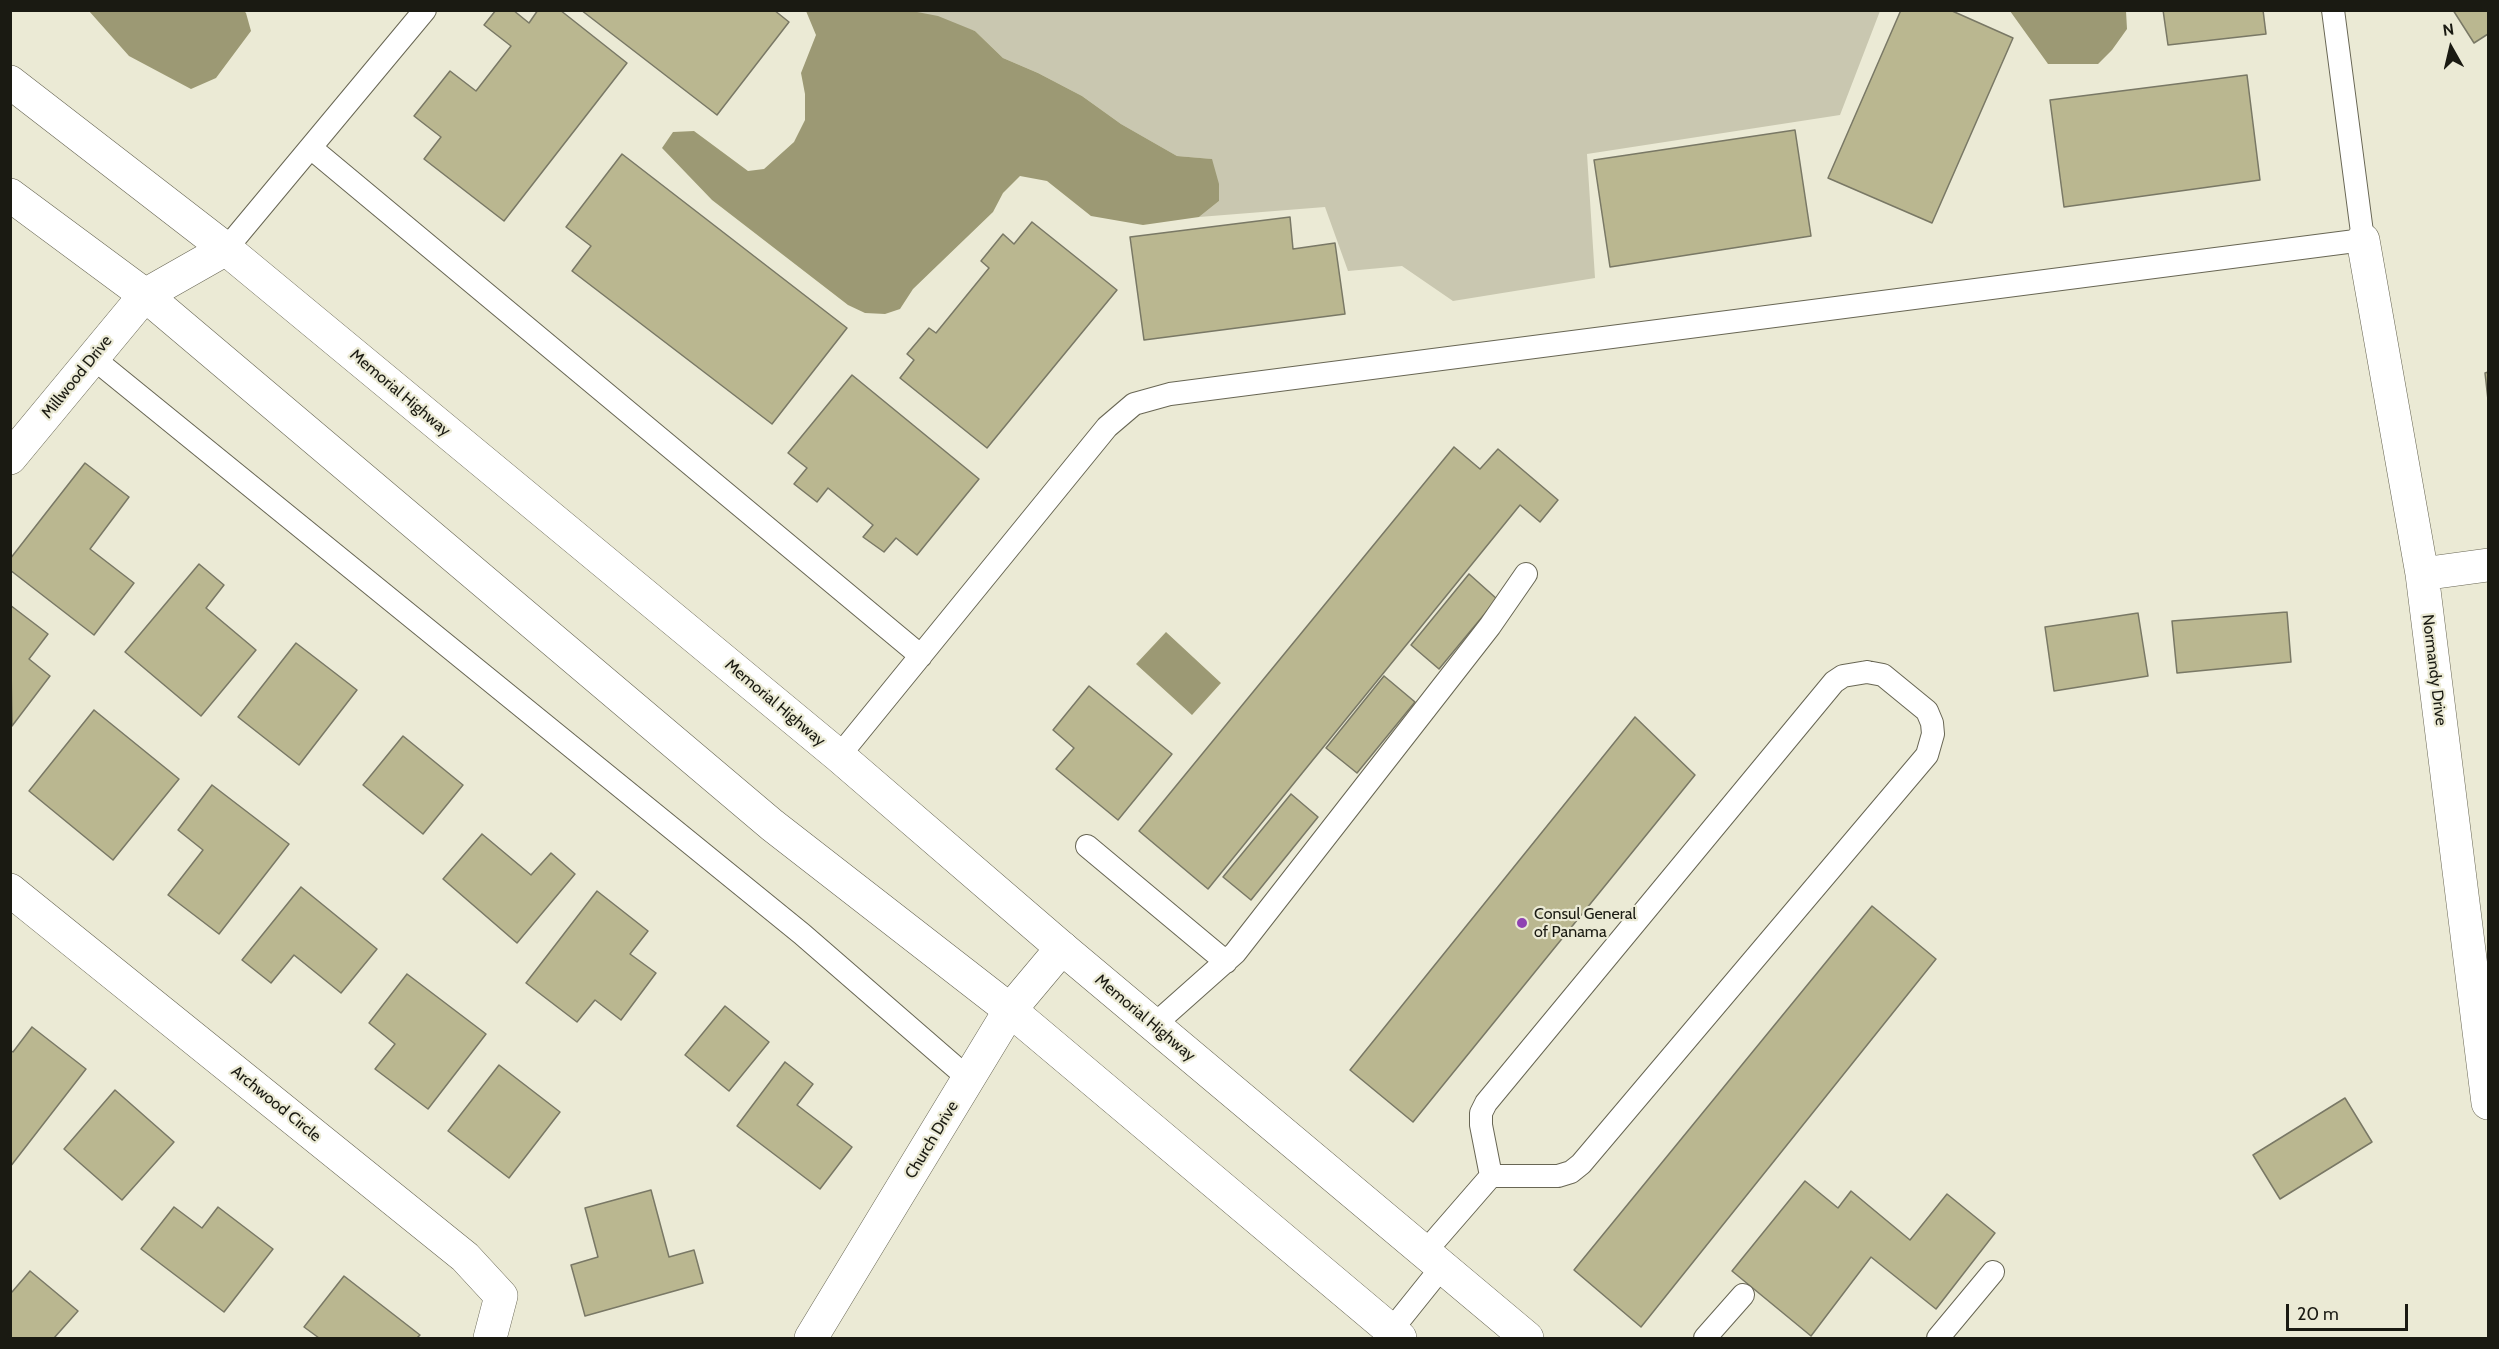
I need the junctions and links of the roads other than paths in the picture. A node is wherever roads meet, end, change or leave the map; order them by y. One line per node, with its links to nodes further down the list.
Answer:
1 (425, 10): 4 (lane)
2 (2333, 10): 6 (lane)
3 (10, 82): 7 (main road, Memorial Highway)
4 (310, 148): 7 (lane); 14 (lane)
5 (10, 195): 8 (main road)
6 (2363, 240): 13 (main road, Normandy Drive); 14 (lane)
7 (226, 249): 8 (main road); 15 (main road, Memorial Highway)
8 (145, 295): 9 (main road, Millwood Drive); 20 (main road)
9 (93, 358): 10 (main road, Millwood Drive); 23 (lane)
10 (10, 458)
11 (2488, 565): 13 (main road)
12 (1526, 574): 19 (lane)
13 (2422, 574): 22 (main road, Normandy Drive)
14 (921, 656): 15 (lane)
15 (839, 756): 18 (main road, Memorial Highway)
16 (1087, 846): 19 (lane)
17 (10, 890): 30 (main road, Archwood Circle)
18 (1062, 948): 20 (main road, Church Drive); 21 (main road, Memorial Highway)
19 (1226, 962): 21 (lane)
20 (1010, 1010): 23 (main road, Church Drive); 29 (main road)
21 (1154, 1025): 26 (main road, Memorial Highway)
22 (2484, 1031): 24 (main road, Normandy Drive)
23 (969, 1079): 31 (main road, Church Drive)
24 (2488, 1103)
25 (1491, 1176): 25 (lane); 26 (lane)
26 (1433, 1259): 29 (lane); 32 (main road, Memorial Highway)
27 (1993, 1272): 34 (lane)
28 (1743, 1295): 33 (lane)
29 (1392, 1336)
30 (490, 1338)
31 (811, 1338)
32 (1527, 1338)
33 (1706, 1338)
34 (1938, 1338)

